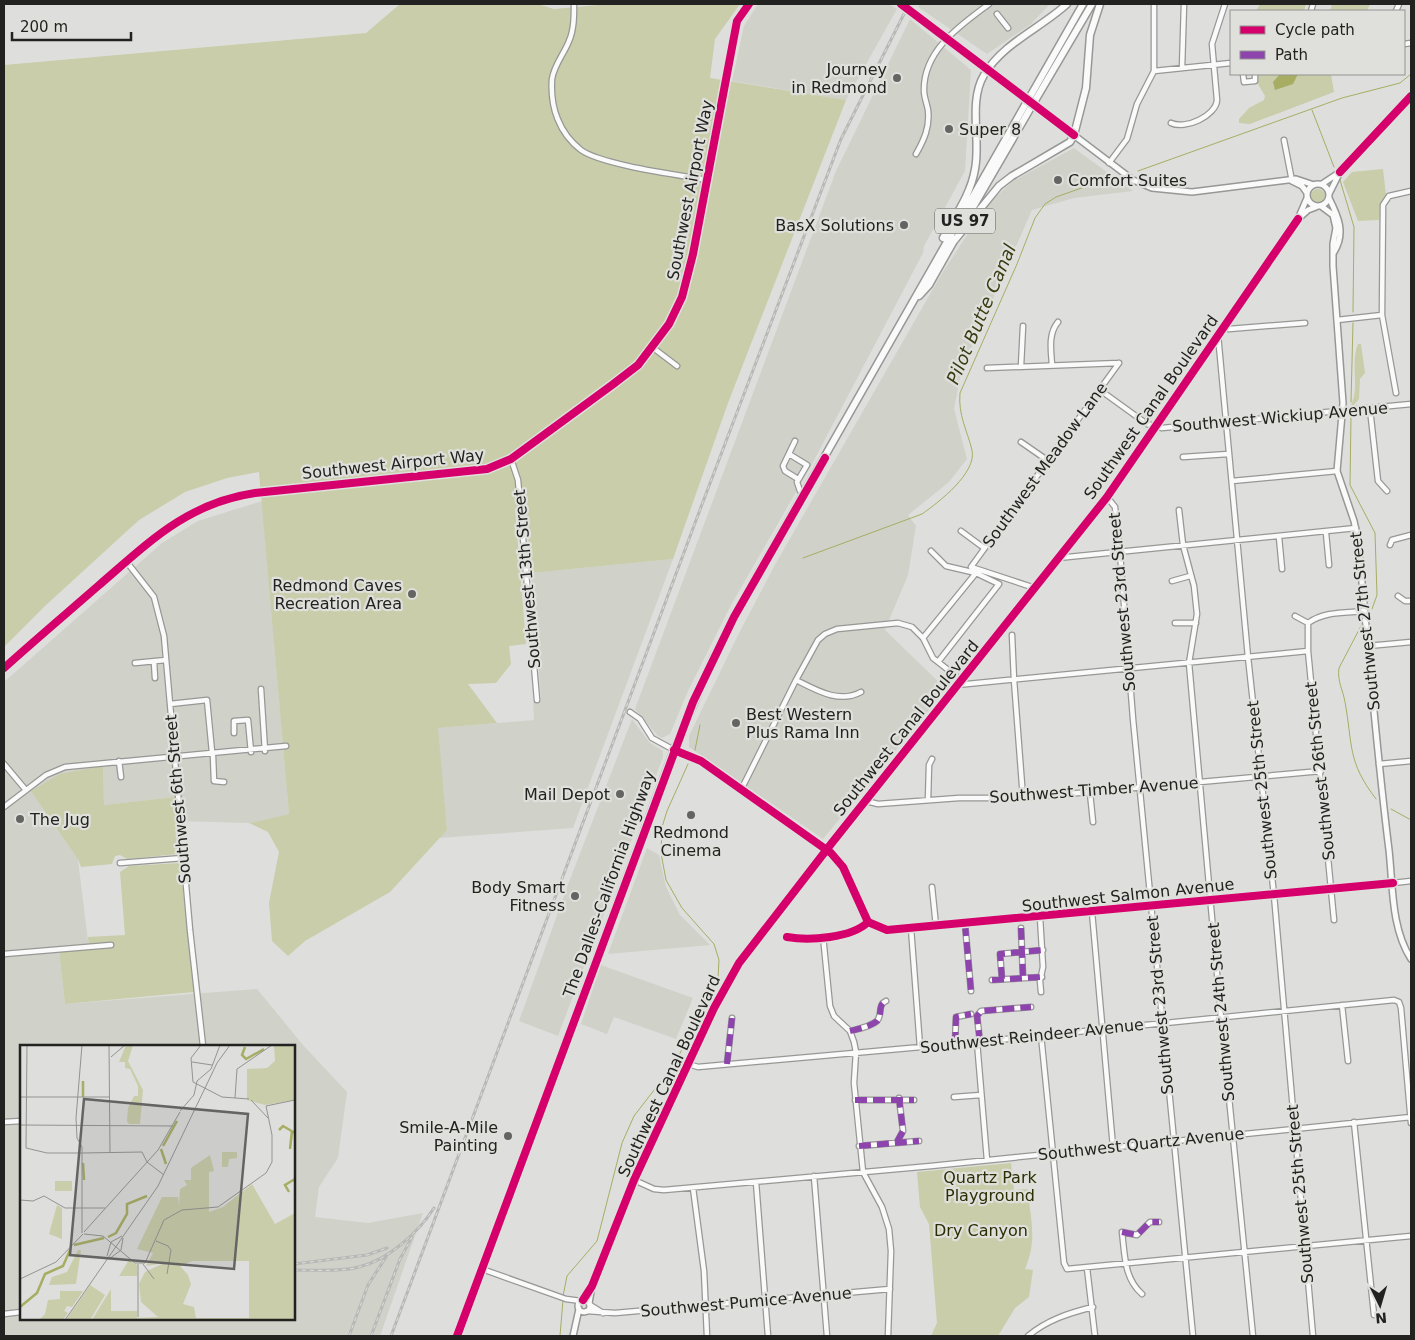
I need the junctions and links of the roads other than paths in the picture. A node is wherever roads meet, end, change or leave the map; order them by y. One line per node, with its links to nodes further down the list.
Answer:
1 (574, 4): 31 (street)
2 (749, 4): 31 (main road, Southwest Airport Way)
3 (901, 4): 14 (main road)
4 (989, 4): 14 (street)
5 (1067, 4): 18 (highway)
6 (1083, 4): 23 (highway, The Dalles-California Highway / US 97)
7 (1092, 4): 23 (highway, The Dalles-California Highway / US 97)
8 (1100, 4): 26 (highway)
9 (1154, 4): 19 (street)
10 (1184, 4): 17 (street)
11 (1225, 4): 16 (street)
12 (997, 14): 13 (street)
13 (1008, 28)
14 (946, 37): 18 (main road); 28 (street)
15 (1230, 63): 16 (street)
16 (1213, 65): 17 (street); 25 (street)
17 (1182, 68): 19 (street)
18 (989, 70): 26 (main road); 42 (highway)
19 (1154, 71): 29 (street)
20 (1243, 75): 21 (street)
21 (1255, 75)
22 (1411, 96): 30 (main road)
23 (1033, 97): 24 (highway, The Dalles-California Highway / US 97, bridge)
24 (1028, 107): 40 (highway, The Dalles-California Highway / US 97); 42 (highway, The Dalles-California Highway / US 97)
25 (1171, 123)
26 (1074, 135): 29 (main road); 40 (highway)
27 (1284, 140): 32 (street)
28 (916, 154)
29 (1109, 163): 32 (main road)
30 (1340, 172): 34 (main road); 37 (main road)
31 (707, 180): 51 (main road, Southwest Airport Way)
32 (1292, 181): 33 (main road); 36 (main road)
33 (1314, 184): 34 (main road); 36 (main road)
34 (1322, 184): 37 (main road)
35 (1411, 191): 44 (street)
36 (1306, 195): 38 (main road); 39 (main road)
37 (1329, 196): 38 (main road); 41 (main road, Southwest 27th Street)
38 (1319, 206): 39 (main road, Southwest Canal Boulevard); 41 (main road, Southwest 27th Street)
39 (1298, 219): 49 (main road, Southwest Canal Boulevard)
40 (954, 241): 43 (highway, The Dalles-California Highway / US 97)
41 (1334, 253): 45 (main road, Southwest 27th Street)
42 (930, 269): 43 (highway, The Dalles-California Highway / US 97)
43 (918, 296): 74 (highway, The Dalles-California Highway / US 97)
44 (1382, 315): 45 (street); 57 (street)
45 (1337, 320): 60 (main road, Southwest 27th Street)
46 (1058, 322): 52 (street)
47 (1305, 323): 49 (street)
48 (1023, 326): 54 (street)
49 (1223, 328): 50 (main road, Southwest Canal Boulevard)
50 (1218, 334): 61 (street, Southwest 25th Street); 62 (main road, Southwest Canal Boulevard)
51 (652, 348): 53 (street); 68 (main road, Southwest Airport Way)
52 (1052, 365): 54 (street); 56 (street, Southwest Meadow Lane)
53 (677, 366)
54 (1021, 366): 55 (street)
55 (987, 368)
56 (1100, 390): 62 (street, Southwest Wickiup Avenue); 69 (street, Southwest Meadow Lane)
57 (1396, 394)
58 (1411, 404): 59 (street, Southwest Wickiup Avenue)
59 (1370, 409): 60 (street, Southwest Wickiup Avenue); 73 (street)
60 (1342, 411): 61 (street, Southwest Wickiup Avenue); 70 (main road, Southwest 27th Street)
61 (1226, 422): 62 (street, Southwest Wickiup Avenue); 66 (street, Southwest 25th Street)
62 (1155, 426): 75 (main road, Southwest Canal Boulevard)
63 (795, 441): 65 (street)
64 (1021, 442): 69 (street)
65 (789, 454): 71 (street); 71 (street)
66 (1228, 454): 67 (street); 72 (street, Southwest 25th Street)
67 (1184, 458)
68 (511, 459): 89 (main road, Southwest Airport Way); 122 (street, Southwest 13th Street)
69 (1047, 460): 85 (street, Southwest Meadow Lane)
70 (1337, 471): 72 (street); 77 (main road, Southwest 27th Street)
71 (798, 479): 74 (street)
72 (1232, 481): 82 (street, Southwest 25th Street)
73 (1388, 491)
74 (804, 494): 127 (highway, The Dalles-California Highway / US 97)
75 (1107, 497): 87 (street, Southwest 23rd Street); 88 (main road, Southwest Canal Boulevard)
76 (1179, 510): 84 (street, Southwest 24th Street)
77 (1356, 528): 79 (street); 98 (main road, Southwest 27th Street)
78 (961, 531): 85 (street)
79 (1326, 532): 81 (street); 90 (street)
80 (1411, 535): 83 (street)
81 (1279, 537): 82 (street); 91 (street)
82 (1236, 540): 84 (street); 108 (street, Southwest 25th Street)
83 (1390, 544)
84 (1183, 545): 87 (street); 93 (street, Southwest 24th Street)
85 (984, 548): 95 (street, Southwest Meadow Lane)
86 (931, 550): 92 (street)
87 (1120, 552): 88 (street); 115 (street, Southwest 23rd Street)
88 (1058, 558): 95 (main road, Southwest Canal Boulevard)
89 (126, 561): 109 (street, Southwest 6th Street); 114 (main road, Southwest Airport Way)
90 (1329, 565)
91 (1282, 570)
92 (976, 573): 104 (street); 111 (street)
93 (1190, 576): 94 (street); 101 (street, Southwest 24th Street)
94 (1172, 581)
95 (1035, 588): 119 (main road, Southwest Canal Boulevard)
96 (1398, 596): 97 (street)
97 (1411, 600)
98 (1365, 611): 102 (street); 106 (main road, Southwest 27th Street)
99 (1295, 616): 102 (street)
100 (1175, 623): 101 (street)
101 (1196, 623): 113 (street, Southwest 24th Street)
102 (1308, 623): 107 (street, Southwest 26th Street)
103 (1012, 635): 118 (street)
104 (923, 638): 111 (street); 117 (street)
105 (1411, 642): 106 (street)
106 (1368, 646): 135 (main road, Southwest 27th Street)
107 (1308, 651): 108 (street); 136 (street, Southwest 26th Street)
108 (1248, 657): 113 (street); 138 (street, Southwest 25th Street)
109 (166, 660): 110 (street); 123 (street, Southwest 6th Street)
110 (154, 662): 112 (street); 116 (street)
111 (938, 662): 119 (street)
112 (134, 663)
113 (1189, 663): 115 (street); 140 (street, Southwest 24th Street)
114 (4, 668)
115 (1129, 669): 118 (street); 141 (street, Southwest 23rd Street)
116 (155, 678)
117 (796, 680): 121 (street); 143 (street)
118 (1014, 680): 119 (street); 145 (street)
119 (959, 683): 147 (main road, Southwest Canal Boulevard)
120 (261, 689): 128 (street)
121 (861, 692)
122 (538, 700)
123 (170, 704): 130 (street, Southwest 6th Street); 139 (street)
124 (630, 712): 127 (street)
125 (234, 733): 129 (street)
126 (286, 746): 130 (street)
127 (674, 750): 143 (main road); 232 (highway, The Dalles-California Highway / US 97)
128 (265, 751)
129 (251, 752)
130 (175, 756): 132 (street); 151 (street, Southwest 6th Street)
131 (932, 758): 146 (street)
132 (119, 760): 137 (street); 142 (street)
133 (1411, 761): 135 (street)
134 (4, 764): 142 (street)
135 (1379, 764): 154 (main road, Southwest 27th Street)
136 (1321, 771): 138 (street, Southwest Timber Avenue); 156 (street, Southwest 26th Street)
137 (121, 776)
138 (1260, 776): 140 (street, Southwest Timber Avenue); 157 (street, Southwest 25th Street)
139 (224, 782)
140 (1199, 782): 141 (street, Southwest Timber Avenue); 158 (street, Southwest 24th Street)
141 (1140, 787): 144 (street, Southwest Timber Avenue); 159 (street, Southwest 23rd Street)
142 (25, 789): 148 (street)
143 (741, 790): 150 (main road)
144 (1090, 793): 145 (street, Southwest Timber Avenue); 149 (street)
145 (1023, 798): 146 (street, Southwest Timber Avenue)
146 (928, 800): 147 (street, Southwest Timber Avenue)
147 (866, 801): 150 (main road, Southwest Canal Boulevard)
148 (4, 807)
149 (1093, 822)
150 (826, 850): 163 (main road); 198 (main road, Southwest Canal Boulevard)
151 (183, 858): 152 (street); 194 (street, Southwest 6th Street)
152 (120, 863)
153 (1411, 881): 154 (street, Southwest Salmon Avenue)
154 (1393, 883): 156 (main road, Southwest Salmon Avenue); 174 (main road, Southwest 27th Street)
155 (932, 887): 165 (street)
156 (1332, 888): 157 (main road, Southwest Salmon Avenue); 162 (street, Southwest 26th Street)
157 (1274, 896): 158 (main road, Southwest Salmon Avenue); 184 (street, Southwest 25th Street)
158 (1211, 899): 159 (main road, Southwest Salmon Avenue); 187 (street, Southwest 24th Street)
159 (1151, 905): 160 (main road, Southwest Salmon Avenue); 188 (street, Southwest 23rd Street)
160 (1092, 912): 161 (main road, Southwest Salmon Avenue); 189 (street)
161 (1040, 917): 164 (main road, Southwest Salmon Avenue); 171 (street)
162 (1334, 920)
163 (868, 922): 166 (main road, Southwest Salmon Avenue); 168 (street)
164 (965, 924): 165 (main road, Southwest Salmon Avenue); 179 (street)
165 (936, 926): 166 (main road, Southwest Salmon Avenue)
166 (911, 928): 195 (street)
167 (1021, 928): 172 (street)
168 (823, 936): 169 (street); 190 (street)
169 (787, 937)
170 (111, 945): 173 (street)
171 (1043, 950): 172 (street); 176 (street)
172 (1022, 952): 175 (street); 177 (street)
173 (4, 954)
174 (1411, 959)
175 (1023, 977): 176 (street); 177 (street)
176 (1042, 977): 180 (street)
177 (1002, 979): 178 (street)
178 (992, 980)
179 (971, 991)
180 (1041, 992)
181 (886, 1000): 190 (street)
182 (1342, 1005): 184 (street, Southwest Reindeer Avenue); 197 (street); 205 (street, Southwest Reindeer Avenue)
183 (1031, 1007): 192 (street)
184 (1283, 1010): 187 (street, Southwest Reindeer Avenue); 210 (street, Southwest 25th Street)
185 (971, 1014): 193 (street)
186 (732, 1018): 199 (street)
187 (1221, 1018): 188 (street, Southwest Reindeer Avenue); 211 (street, Southwest 24th Street)
188 (1162, 1023): 189 (street, Southwest Reindeer Avenue); 213 (street, Southwest 23rd Street)
189 (1103, 1029): 191 (street, Southwest Reindeer Avenue); 216 (street)
190 (850, 1031): 196 (street)
191 (1042, 1035): 192 (street, Southwest Reindeer Avenue); 217 (street)
192 (978, 1042): 193 (street, Southwest Reindeer Avenue); 200 (street)
193 (955, 1044): 195 (street, Southwest Reindeer Avenue)
194 (202, 1045)
195 (920, 1047): 196 (street, Southwest Reindeer Avenue)
196 (856, 1052): 199 (street, Southwest Reindeer Avenue); 203 (street)
197 (1348, 1061)
198 (688, 1064): 199 (street, Southwest Reindeer Avenue); 221 (main road, Southwest Canal Boulevard)
199 (727, 1064)
200 (982, 1095): 201 (street); 218 (street)
201 (954, 1097)
202 (900, 1098): 203 (street); 204 (street); 214 (street)
203 (855, 1100): 215 (street)
204 (914, 1100)
205 (1411, 1117): 208 (street, Southwest Quartz Avenue); 209 (street)
206 (20, 1121): 207 (street)
207 (4, 1122)
208 (1354, 1122): 210 (street, Southwest Quartz Avenue); 226 (street)
209 (1411, 1123)
210 (1294, 1129): 211 (street, Southwest Quartz Avenue); 227 (street, Southwest 25th Street)
211 (1232, 1135): 213 (street, Southwest Quartz Avenue); 228 (street, Southwest 24th Street)
212 (919, 1141): 214 (street)
213 (1173, 1141): 216 (street, Southwest Quartz Avenue); 229 (street, Southwest 23rd Street)
214 (897, 1142): 215 (street)
215 (859, 1146): 219 (street)
216 (1113, 1147): 217 (street, Southwest Quartz Avenue)
217 (1052, 1154): 218 (street, Southwest Quartz Avenue); 231 (street)
218 (987, 1160): 219 (street, Southwest Quartz Avenue)
219 (862, 1172): 220 (street, Southwest Quartz Avenue); 234 (street)
220 (814, 1176): 222 (street, Southwest Quartz Avenue); 235 (street)
221 (634, 1180): 223 (street, Southwest Quartz Avenue); 233 (main road, Southwest Canal Boulevard)
222 (756, 1182): 223 (street, Southwest Quartz Avenue); 238 (street)
223 (694, 1188): 241 (street)
224 (1159, 1222): 230 (street)
225 (1411, 1236): 226 (street)
226 (1365, 1240): 227 (street); 248 (street)
227 (1305, 1246): 228 (street); 260 (street, Southwest 25th Street)
228 (1244, 1252): 229 (street); 259 (street, Southwest 24th Street)
229 (1184, 1258): 230 (street); 258 (street, Southwest 23rd Street)
230 (1126, 1264): 231 (street); 236 (street)
231 (1087, 1268): 242 (street)
232 (482, 1269): 237 (street); 250 (highway, The Dalles-California Highway / US 97)
233 (592, 1286): 239 (main road, Southwest Canal Boulevard); 240 (main road, Southwest Canal Boulevard)
234 (890, 1289): 235 (street, Southwest Pumice Avenue); 255 (street)
235 (823, 1294): 238 (street, Southwest Pumice Avenue); 254 (street)
236 (1142, 1294)
237 (566, 1299): 239 (street); 243 (street)
238 (766, 1300): 241 (street, Southwest Pumice Avenue); 253 (street)
239 (582, 1301): 240 (main road); 243 (main road, Southwest Canal Boulevard)
240 (590, 1304): 244 (main road, Southwest Canal Boulevard); 246 (street)
241 (704, 1306): 246 (street, Southwest Pumice Avenue); 252 (street)
242 (1092, 1307): 256 (street); 257 (street)
243 (579, 1309): 244 (main road); 249 (main road)
244 (586, 1311): 246 (street, Southwest Pumice Avenue); 249 (main road)
245 (20, 1312): 247 (street)
246 (602, 1313)
247 (4, 1314)
248 (1374, 1315)
249 (577, 1324): 251 (main road)
250 (457, 1336)
251 (573, 1336)
252 (707, 1336)
253 (768, 1336)
254 (826, 1336)
255 (888, 1336)
256 (1028, 1336)
257 (1095, 1336)
258 (1193, 1336)
259 (1252, 1336)
260 (1313, 1336)

